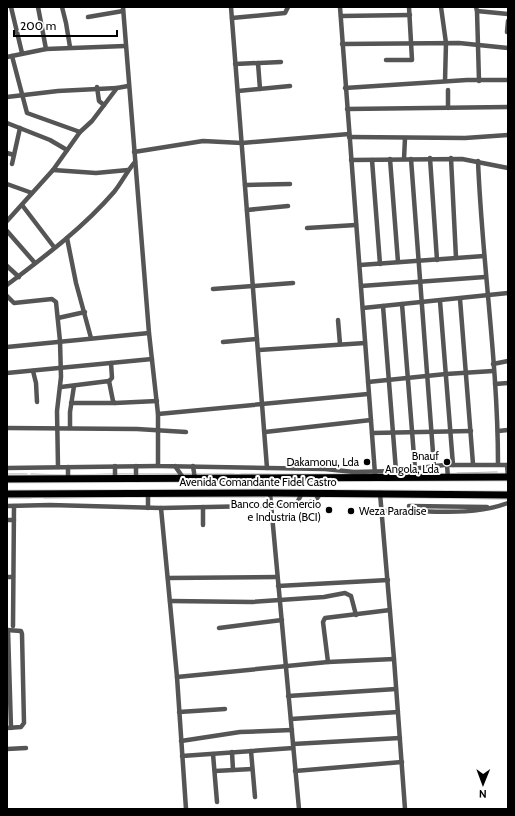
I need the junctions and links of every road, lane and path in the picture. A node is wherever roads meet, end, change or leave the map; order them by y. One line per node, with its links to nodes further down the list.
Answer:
1 (11, 7): 26 (street)
2 (38, 7): 25 (street)
3 (62, 7): 23 (street)
4 (231, 7): 15 (street)
5 (288, 7): 15 (street)
6 (340, 7): 13 (street)
7 (409, 7): 12 (street)
8 (442, 7): 18 (street)
9 (123, 9): 14 (street); 22 (street)
10 (476, 9): 11 (street); 21 (street)
11 (508, 14)
12 (410, 15): 13 (street); 20 (street)
13 (340, 16): 19 (street)
14 (88, 18)
15 (232, 18): 31 (street)
16 (508, 21): 17 (street)
17 (507, 32)
18 (446, 43): 20 (street); 21 (street); 34 (street)
19 (342, 44): 20 (street); 39 (street)
20 (412, 44): 28 (street)
21 (479, 45): 24 (street); 32 (street)
22 (125, 46): 23 (street); 35 (street)
23 (70, 47): 25 (street)
24 (508, 48)
25 (46, 49): 26 (street)
26 (22, 53): 27 (street)
27 (10, 57): 43 (street)
28 (386, 60)
29 (281, 62): 30 (street)
30 (258, 63): 31 (street); 40 (street)
31 (235, 64): 42 (street)
32 (479, 80): 33 (street); 34 (street)
33 (508, 80)
34 (445, 81): 39 (street)
35 (128, 86): 38 (street); 57 (street)
36 (290, 86): 40 (street)
37 (97, 88): 38 (street); 43 (street); 45 (street)
38 (117, 88): 45 (street)
39 (345, 88): 48 (street)
40 (260, 89): 42 (street)
41 (448, 90): 47 (street)
42 (238, 91): 55 (street)
43 (22, 95): 44 (street); 51 (street)
44 (7, 97)
45 (104, 105): 51 (street)
46 (508, 107): 47 (street)
47 (448, 108): 48 (street)
48 (347, 109): 52 (street)
49 (7, 123): 50 (street)
50 (20, 128): 56 (street); 59 (street)
51 (80, 132): 56 (street)
52 (349, 135): 54 (street); 55 (street); 64 (street)
53 (508, 135): 54 (street)
54 (405, 138): 62 (street)
55 (242, 143): 57 (street); 75 (street)
56 (67, 150): 71 (street)
57 (134, 152): 68 (street)
58 (7, 153): 59 (street)
59 (14, 154): 69 (street)
60 (430, 158): 61 (street); 63 (street); 88 (street)
61 (451, 158): 67 (street); 87 (street)
62 (404, 159): 63 (street); 66 (street)
63 (411, 159): 89 (street)
64 (351, 160): 65 (street); 81 (street)
65 (372, 160): 66 (street); 92 (street)
66 (390, 160): 90 (street)
67 (478, 161): 70 (street); 86 (street)
68 (135, 162): 72 (street); 115 (street)
69 (12, 164)
70 (508, 168)
71 (53, 170): 72 (street); 76 (street)
72 (128, 170): 84 (street)
73 (7, 184): 76 (street)
74 (290, 184): 75 (street)
75 (245, 185): 79 (street)
76 (32, 193): 77 (street)
77 (22, 204): 80 (street); 85 (street)
78 (288, 206): 79 (street)
79 (248, 210): 100 (street)
80 (7, 221)
81 (356, 225): 82 (street); 93 (street)
82 (307, 228)
83 (7, 231): 91 (street)
84 (67, 238): 85 (street); 112 (street)
85 (54, 247): 91 (street)
86 (484, 256): 87 (street); 96 (street)
87 (456, 258): 88 (street)
88 (437, 260): 89 (street)
89 (419, 261): 90 (street); 97 (street)
90 (398, 262): 92 (street)
91 (35, 263): 95 (street)
92 (380, 264): 93 (street)
93 (360, 265): 101 (street)
94 (7, 266): 95 (street)
95 (18, 277): 99 (street)
96 (485, 277): 97 (street); 105 (street)
97 (420, 282): 101 (street); 108 (street)
98 (293, 283): 100 (street)
99 (7, 285)
100 (254, 286): 102 (street); 117 (street)
101 (361, 286): 111 (street)
102 (212, 289)
103 (508, 293): 105 (street)
104 (7, 296): 113 (street)
105 (487, 296): 106 (street); 127 (street)
106 (460, 299): 107 (street); 131 (street)
107 (440, 301): 108 (street); 133 (street)
108 (421, 302): 109 (street); 134 (street)
109 (402, 304): 110 (street); 135 (street)
110 (383, 306): 111 (street); 136 (street)
111 (363, 308): 120 (street)
112 (85, 312): 113 (street); 116 (street)
113 (58, 318): 118 (street)
114 (338, 320): 121 (street)
115 (149, 333): 116 (street); 124 (street)
116 (91, 338): 118 (street)
117 (258, 339): 119 (street); 123 (street)
118 (60, 342): 122 (street); 128 (street)
119 (223, 342)
120 (365, 343): 121 (street); 138 (street)
121 (340, 344): 123 (street)
122 (7, 346)
123 (259, 350): 148 (street)
124 (152, 359): 126 (street); 144 (street)
125 (508, 361): 127 (street)
126 (111, 363): 128 (street); 137 (street)
127 (493, 364): 130 (street)
128 (61, 369): 129 (street); 142 (street)
129 (33, 371): 132 (street); 145 (street)
130 (493, 371): 131 (street); 140 (street)
131 (465, 372): 133 (street); 156 (street)
132 (7, 373)
133 (446, 374): 134 (street); 161 (street)
134 (427, 376): 135 (street); 160 (street)
135 (408, 378): 136 (street); 164 (street)
136 (388, 380): 138 (street); 163 (street)
137 (109, 381): 141 (street); 147 (street)
138 (368, 382): 143 (street)
139 (508, 383): 140 (street)
140 (495, 384): 157 (street)
141 (74, 386): 142 (street); 146 (street)
142 (61, 387): 152 (street)
143 (368, 394): 148 (street); 150 (street)
144 (157, 401): 147 (street); 149 (street)
145 (37, 402)
146 (71, 403): 147 (street); 153 (street)
147 (115, 403)
148 (263, 404): 149 (street); 159 (street)
149 (158, 414): 154 (street)
150 (371, 420): 159 (street); 162 (street)
151 (7, 428): 152 (street)
152 (58, 428): 153 (street); 175 (street)
153 (70, 428): 154 (street)
154 (158, 430): 158 (street); 171 (street)
155 (508, 430): 157 (street)
156 (471, 431): 161 (street); 165 (street)
157 (498, 431): 166 (street)
158 (186, 432)
159 (265, 432): 179 (street)
160 (431, 432): 161 (street); 164 (street); 174 (street)
161 (450, 432): 167 (street)
162 (372, 433): 163 (street); 186 (street)
163 (393, 433): 164 (street); 185 (street)
164 (411, 433): 184 (street)
165 (473, 464): 166 (street); 167 (street)
166 (498, 464): 168 (street)
167 (450, 465): 174 (street); 190 (street)
168 (508, 465): 187 (street)
169 (115, 466): 170 (street); 176 (street); 194 (street)
170 (136, 466): 171 (street); 195 (street)
171 (158, 466): 172 (street)
172 (175, 466): 173 (street); 196 (street)
173 (193, 466): 178 (street); 197 (street)
174 (434, 466): 184 (street)
175 (58, 467): 176 (street); 180 (street)
176 (68, 467): 193 (street)
177 (7, 468): 180 (street)
178 (237, 468): 179 (street); 198 (street)
179 (267, 468): 181 (street)
180 (29, 469): 192 (street)
181 (290, 469): 182 (street); 199 (street)
182 (304, 469): 183 (street); 188 (street)
183 (311, 469): 186 (street); 189 (street)
184 (415, 469): 185 (street)
185 (396, 471): 186 (street)
186 (375, 475): 189 (highway, Avenida Comandante Fidel Castro); 190 (highway, Avenida Comandante Fidel Castro)
187 (508, 477): 190 (highway, Avenida Comandante Fidel Castro)
188 (304, 478): 189 (highway, Avenida Comandante Fidel Castro); 199 (highway, Avenida Comandante Fidel Castro)
189 (321, 478)
190 (448, 478)
191 (7, 479): 192 (highway, Avenida Comandante Fidel Castro)
192 (29, 479): 193 (highway, Avenida Comandante Fidel Castro)
193 (68, 479): 194 (highway, Avenida Comandante Fidel Castro)
194 (115, 479): 195 (highway, Avenida Comandante Fidel Castro)
195 (136, 479): 196 (highway, Avenida Comandante Fidel Castro)
196 (184, 479): 197 (highway, Avenida Comandante Fidel Castro)
197 (195, 479): 198 (highway, Avenida Comandante Fidel Castro)
198 (238, 479): 199 (highway, Avenida Comandante Fidel Castro)
199 (290, 479)
200 (148, 493): 201 (highway, Avenida Comandante Fidel Castro); 206 (highway, Avenida Comandante Fidel Castro); 218 (street)
201 (270, 493): 202 (highway, Avenida Comandante Fidel Castro); 211 (street)
202 (302, 493): 203 (highway, Avenida Comandante Fidel Castro); 209 (street)
203 (311, 493): 204 (highway, Avenida Comandante Fidel Castro); 210 (street)
204 (322, 493): 205 (highway, Avenida Comandante Fidel Castro); 210 (street)
205 (380, 493): 207 (highway, Avenida Comandante Fidel Castro); 220 (street)
206 (7, 494)
207 (508, 495)
208 (508, 503): 214 (street); 216 (street)
209 (296, 504): 210 (street); 211 (street)
210 (305, 504)
211 (271, 505): 215 (street); 224 (street)
212 (7, 506): 213 (street)
213 (14, 506): 218 (street); 222 (street)
214 (409, 506)
215 (203, 507): 219 (street); 223 (street)
216 (497, 507): 217 (street); 220 (street)
217 (508, 507)
218 (148, 508): 219 (street)
219 (161, 508): 227 (street)
220 (381, 511): 228 (street)
221 (7, 520): 222 (street)
222 (14, 520): 226 (street)
223 (203, 525)
224 (277, 576): 227 (street); 230 (street)
225 (7, 577): 226 (street)
226 (13, 577): 237 (street)
227 (168, 578): 232 (street)
228 (388, 580): 229 (street); 234 (street)
229 (332, 584): 230 (street); 231 (street)
230 (278, 586): 233 (street)
231 (334, 594): 233 (street); 235 (street)
232 (170, 601): 233 (street); 243 (street)
233 (279, 601): 236 (street)
234 (390, 610): 235 (street); 240 (street)
235 (356, 614): 241 (street)
236 (282, 620): 238 (street); 242 (street)
237 (13, 626)
238 (219, 628)
239 (8, 630): 250 (street); 250 (street)
240 (394, 659): 241 (street); 244 (street)
241 (328, 662): 242 (street)
242 (286, 667): 243 (street); 245 (street)
243 (177, 677): 247 (street)
244 (396, 689): 245 (street); 248 (street)
245 (288, 696): 249 (street)
246 (225, 709): 247 (street)
247 (179, 712): 253 (street)
248 (398, 712): 249 (street); 252 (street)
249 (291, 719): 251 (street)
250 (9, 728)
251 (292, 730): 253 (street); 254 (street)
252 (400, 738): 254 (street); 261 (street)
253 (181, 741): 260 (street)
254 (293, 746): 257 (street); 265 (street)
255 (26, 748): 256 (street)
256 (7, 749)
257 (251, 750): 258 (street); 262 (street)
258 (232, 752): 259 (street); 263 (street)
259 (213, 754): 260 (street); 264 (street)
260 (182, 756): 268 (street)
261 (402, 762): 265 (street); 270 (street)
262 (252, 769): 263 (street); 266 (street)
263 (233, 770): 264 (street)
264 (214, 771): 267 (street)
265 (295, 771): 269 (street)
266 (255, 797)
267 (217, 802)
268 (186, 809)
269 (299, 809)
270 (405, 809)

